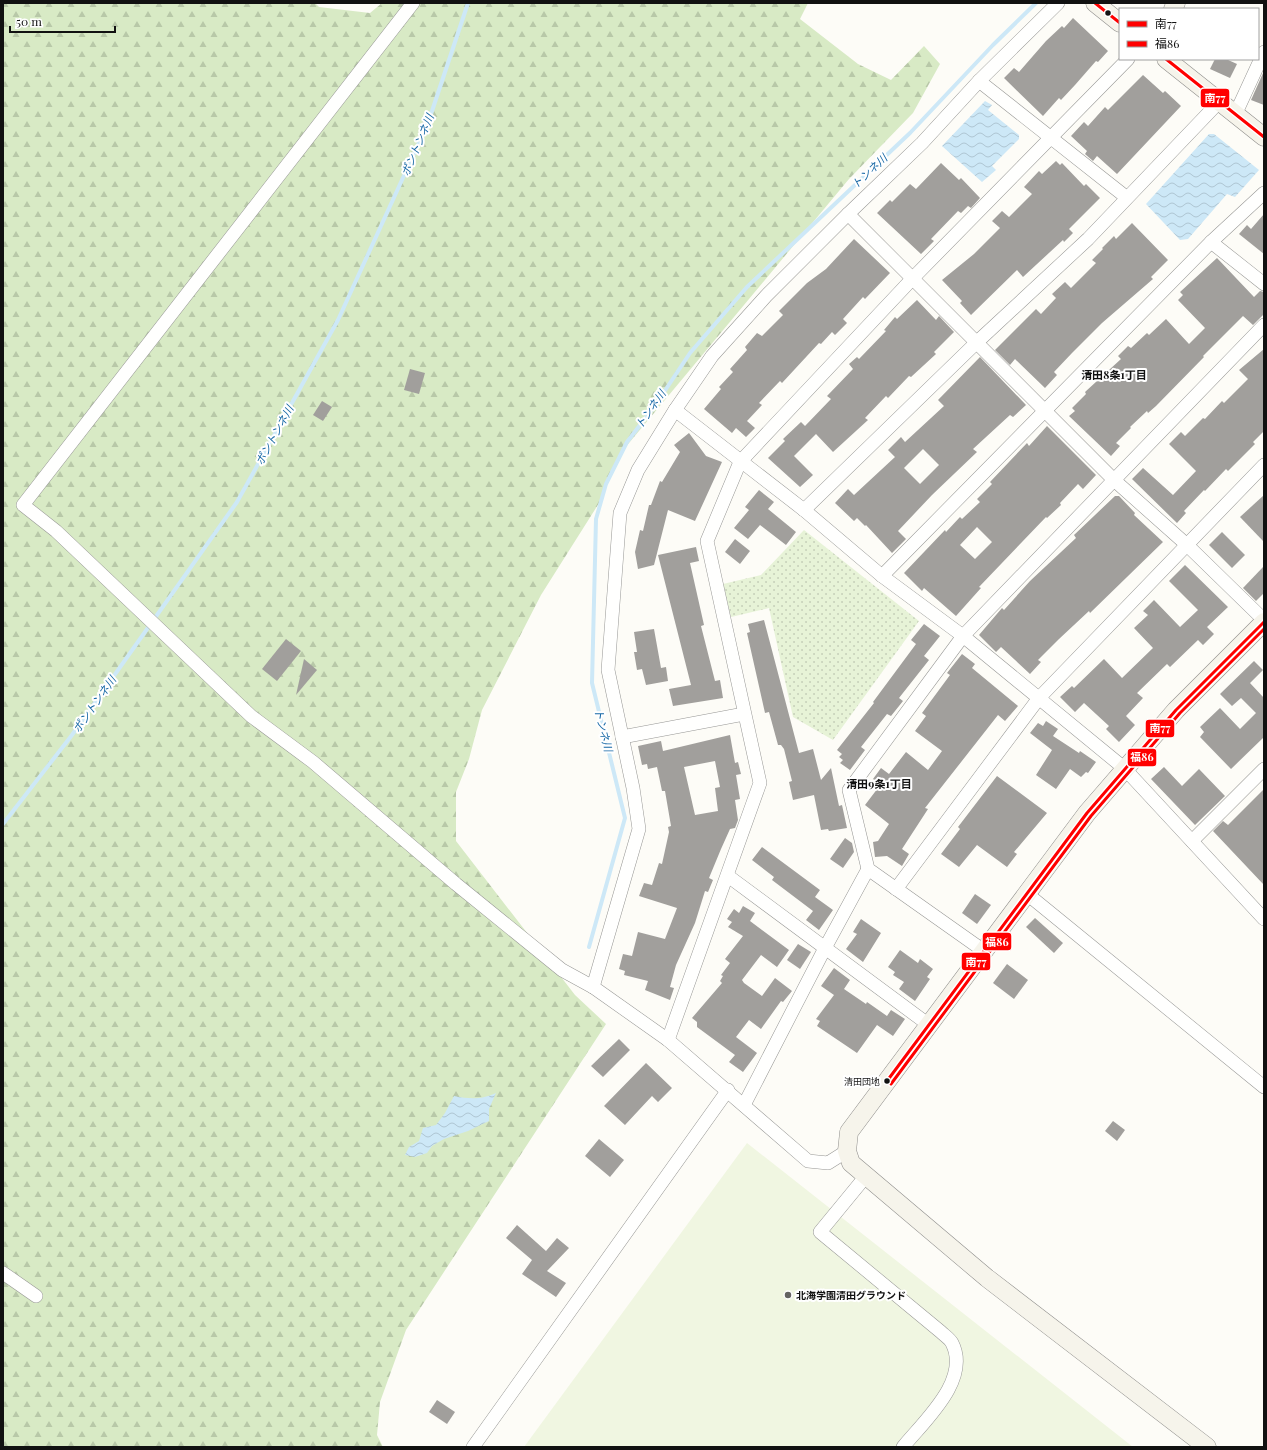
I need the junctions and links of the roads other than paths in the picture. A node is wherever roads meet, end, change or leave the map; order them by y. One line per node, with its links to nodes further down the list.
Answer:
1 (413, 3): 44 (street)
2 (1058, 3): 8 (street)
3 (1095, 3): 4 (street)
4 (1119, 22)
5 (1264, 52): 10 (street)
6 (1127, 60): 11 (street)
7 (1167, 60): 9 (street)
8 (979, 81): 11 (street); 15 (street)
9 (1219, 102): 10 (street); 14 (street)
10 (1235, 114): 12 (street)
11 (1050, 137): 14 (street); 17 (street)
12 (1264, 137)
13 (1264, 193): 16 (street)
14 (1126, 197): 20 (street)
15 (848, 214): 17 (street); 21 (street)
16 (1211, 242): 18 (street); 22 (street)
17 (913, 278): 20 (street); 23 (street)
18 (1264, 284)
19 (1264, 325): 25 (street)
20 (976, 342): 22 (street); 26 (street)
21 (675, 410): 23 (street); 33 (street)
22 (1046, 411): 25 (street); 28 (street)
23 (740, 462): 26 (street); 32 (street)
24 (1264, 465): 27 (street)
25 (1114, 480): 27 (street); 30 (street)
26 (804, 510): 28 (street)
27 (1187, 545): 29 (street); 31 (street)
28 (882, 576): 30 (street)
29 (1264, 621): 34 (street)
30 (963, 636): 31 (street); 37 (street)
31 (1039, 698): 34 (street); 39 (street)
32 (744, 714): 33 (street); 38 (street)
33 (622, 737): 44 (street)
34 (1124, 768): 36 (street); 40 (street)
35 (1264, 769): 36 (street)
36 (1192, 841): 41 (street)
37 (868, 869): 39 (street); 42 (street)
38 (728, 876): 42 (street); 46 (street)
39 (896, 889): 43 (street)
40 (1026, 893): 43 (street); 47 (street)
41 (1261, 910)
42 (825, 948): 45 (street); 49 (street)
43 (984, 951): 45 (street)
44 (593, 987): 46 (street)
45 (929, 1025): 50 (street)
46 (668, 1040): 48 (street)
47 (1264, 1087)
48 (728, 1090): 49 (street); 54 (street)
49 (744, 1105): 50 (street)
50 (849, 1157): 51 (street)
51 (866, 1176): 55 (street); 56 (street)
52 (3, 1273): 53 (street)
53 (36, 1296)
54 (473, 1447)
55 (903, 1447)
56 (1208, 1447)

